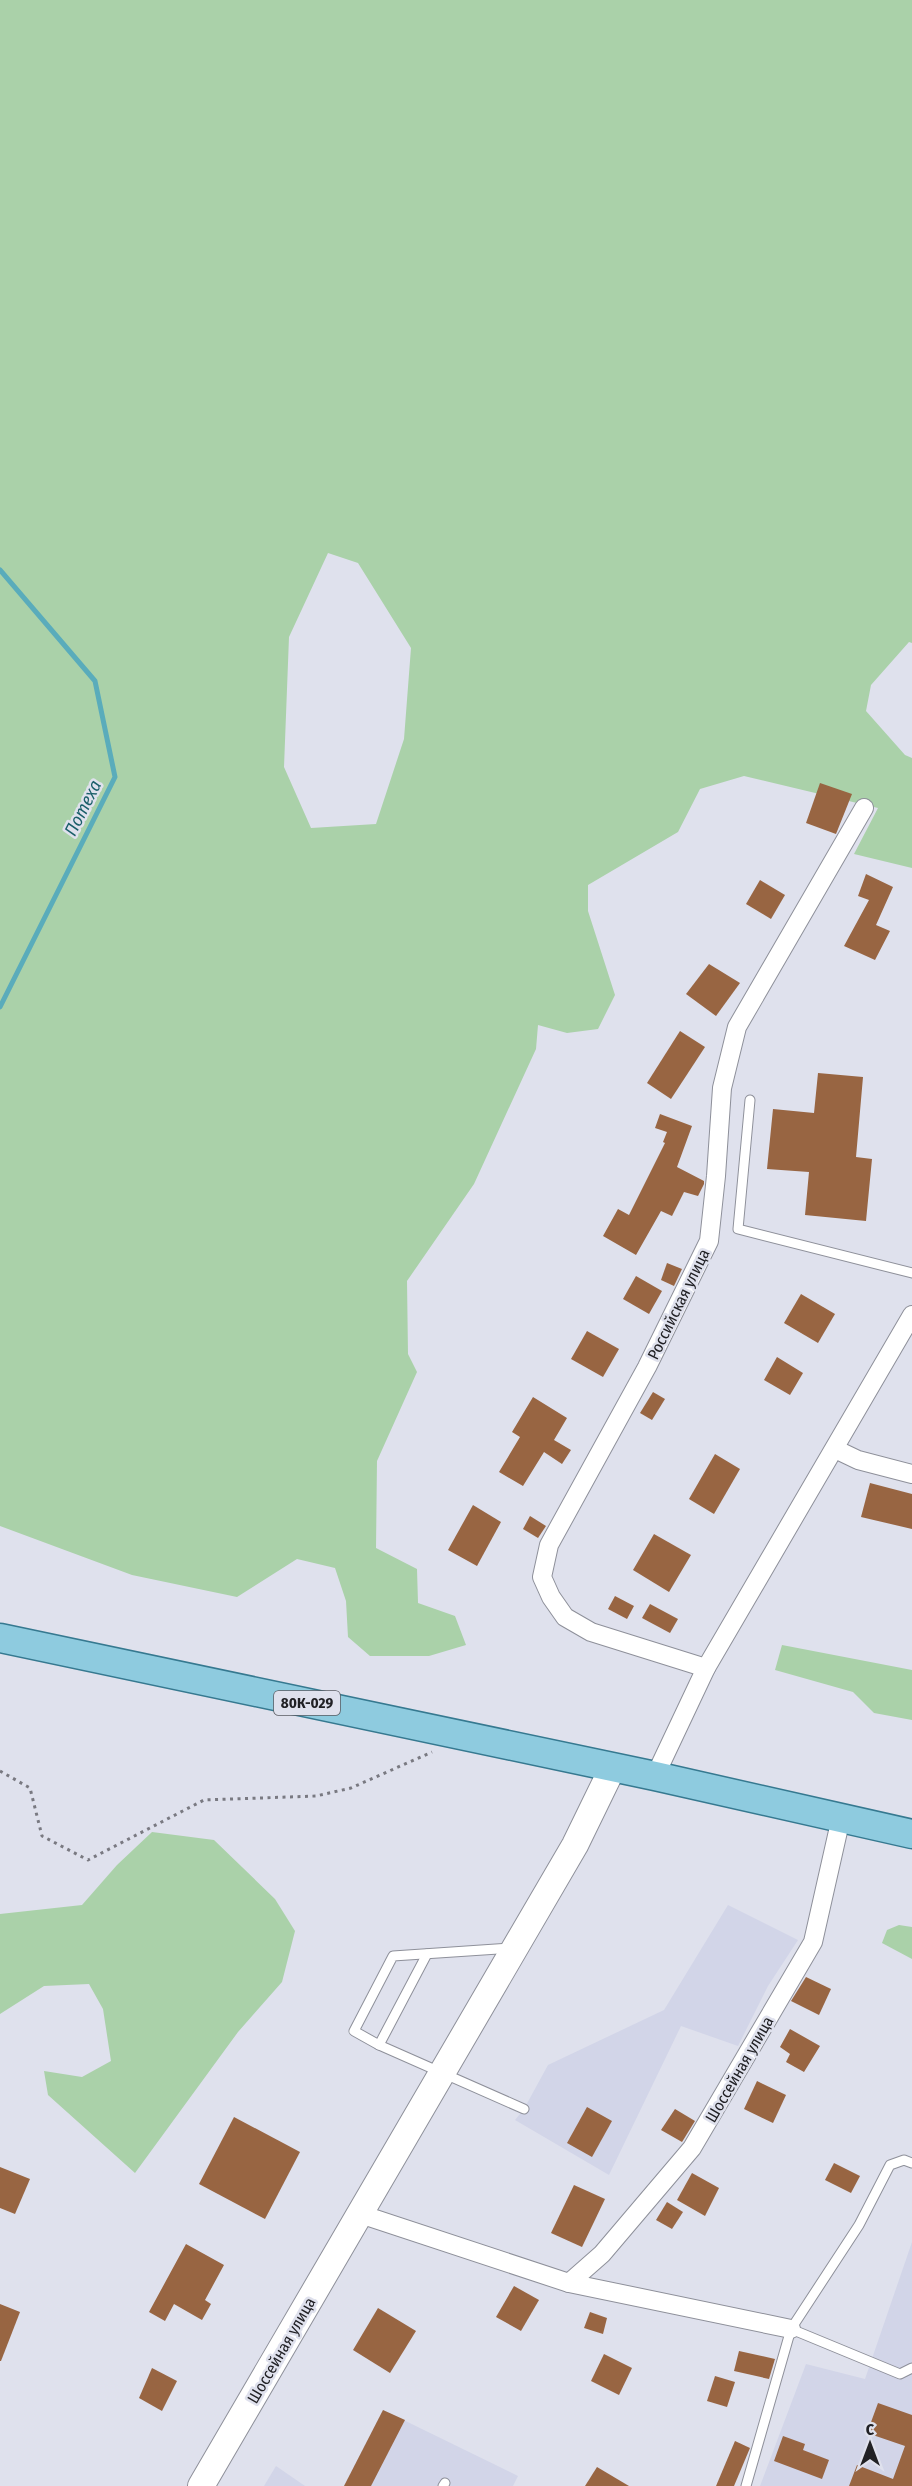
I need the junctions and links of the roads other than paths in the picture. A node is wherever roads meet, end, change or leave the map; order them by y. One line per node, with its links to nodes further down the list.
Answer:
1 (864, 808): 8 (street, Российская улица)
2 (750, 1100): 3 (lane)
3 (912, 1273)
4 (912, 1315): 5 (street)
5 (835, 1449): 6 (street); 8 (street)
6 (912, 1474)
7 (0, 1638): 9 (main road, 80К-029)
8 (706, 1668): 10 (street)
9 (613, 1767): 10 (main road, 80К-029); 13 (street, Шоссейная улица)
10 (655, 1776): 11 (main road, 80К-029)
11 (841, 1818): 12 (main road, 80К-029); 20 (street, Шоссейная улица)
12 (912, 1834)
13 (514, 1948): 14 (lane); 16 (street, Шоссейная улица)
14 (427, 1954): 15 (lane); 15 (lane)
15 (379, 2045): 16 (lane)
16 (442, 2072): 17 (lane); 19 (street, Шоссейная улица)
17 (524, 2109)
18 (912, 2163): 21 (lane)
19 (360, 2214): 20 (street); 23 (street, Шоссейная улица)
20 (569, 2283): 21 (street)
21 (791, 2329): 22 (lane); 24 (lane)
22 (912, 2368)
23 (201, 2486)
24 (746, 2486)

